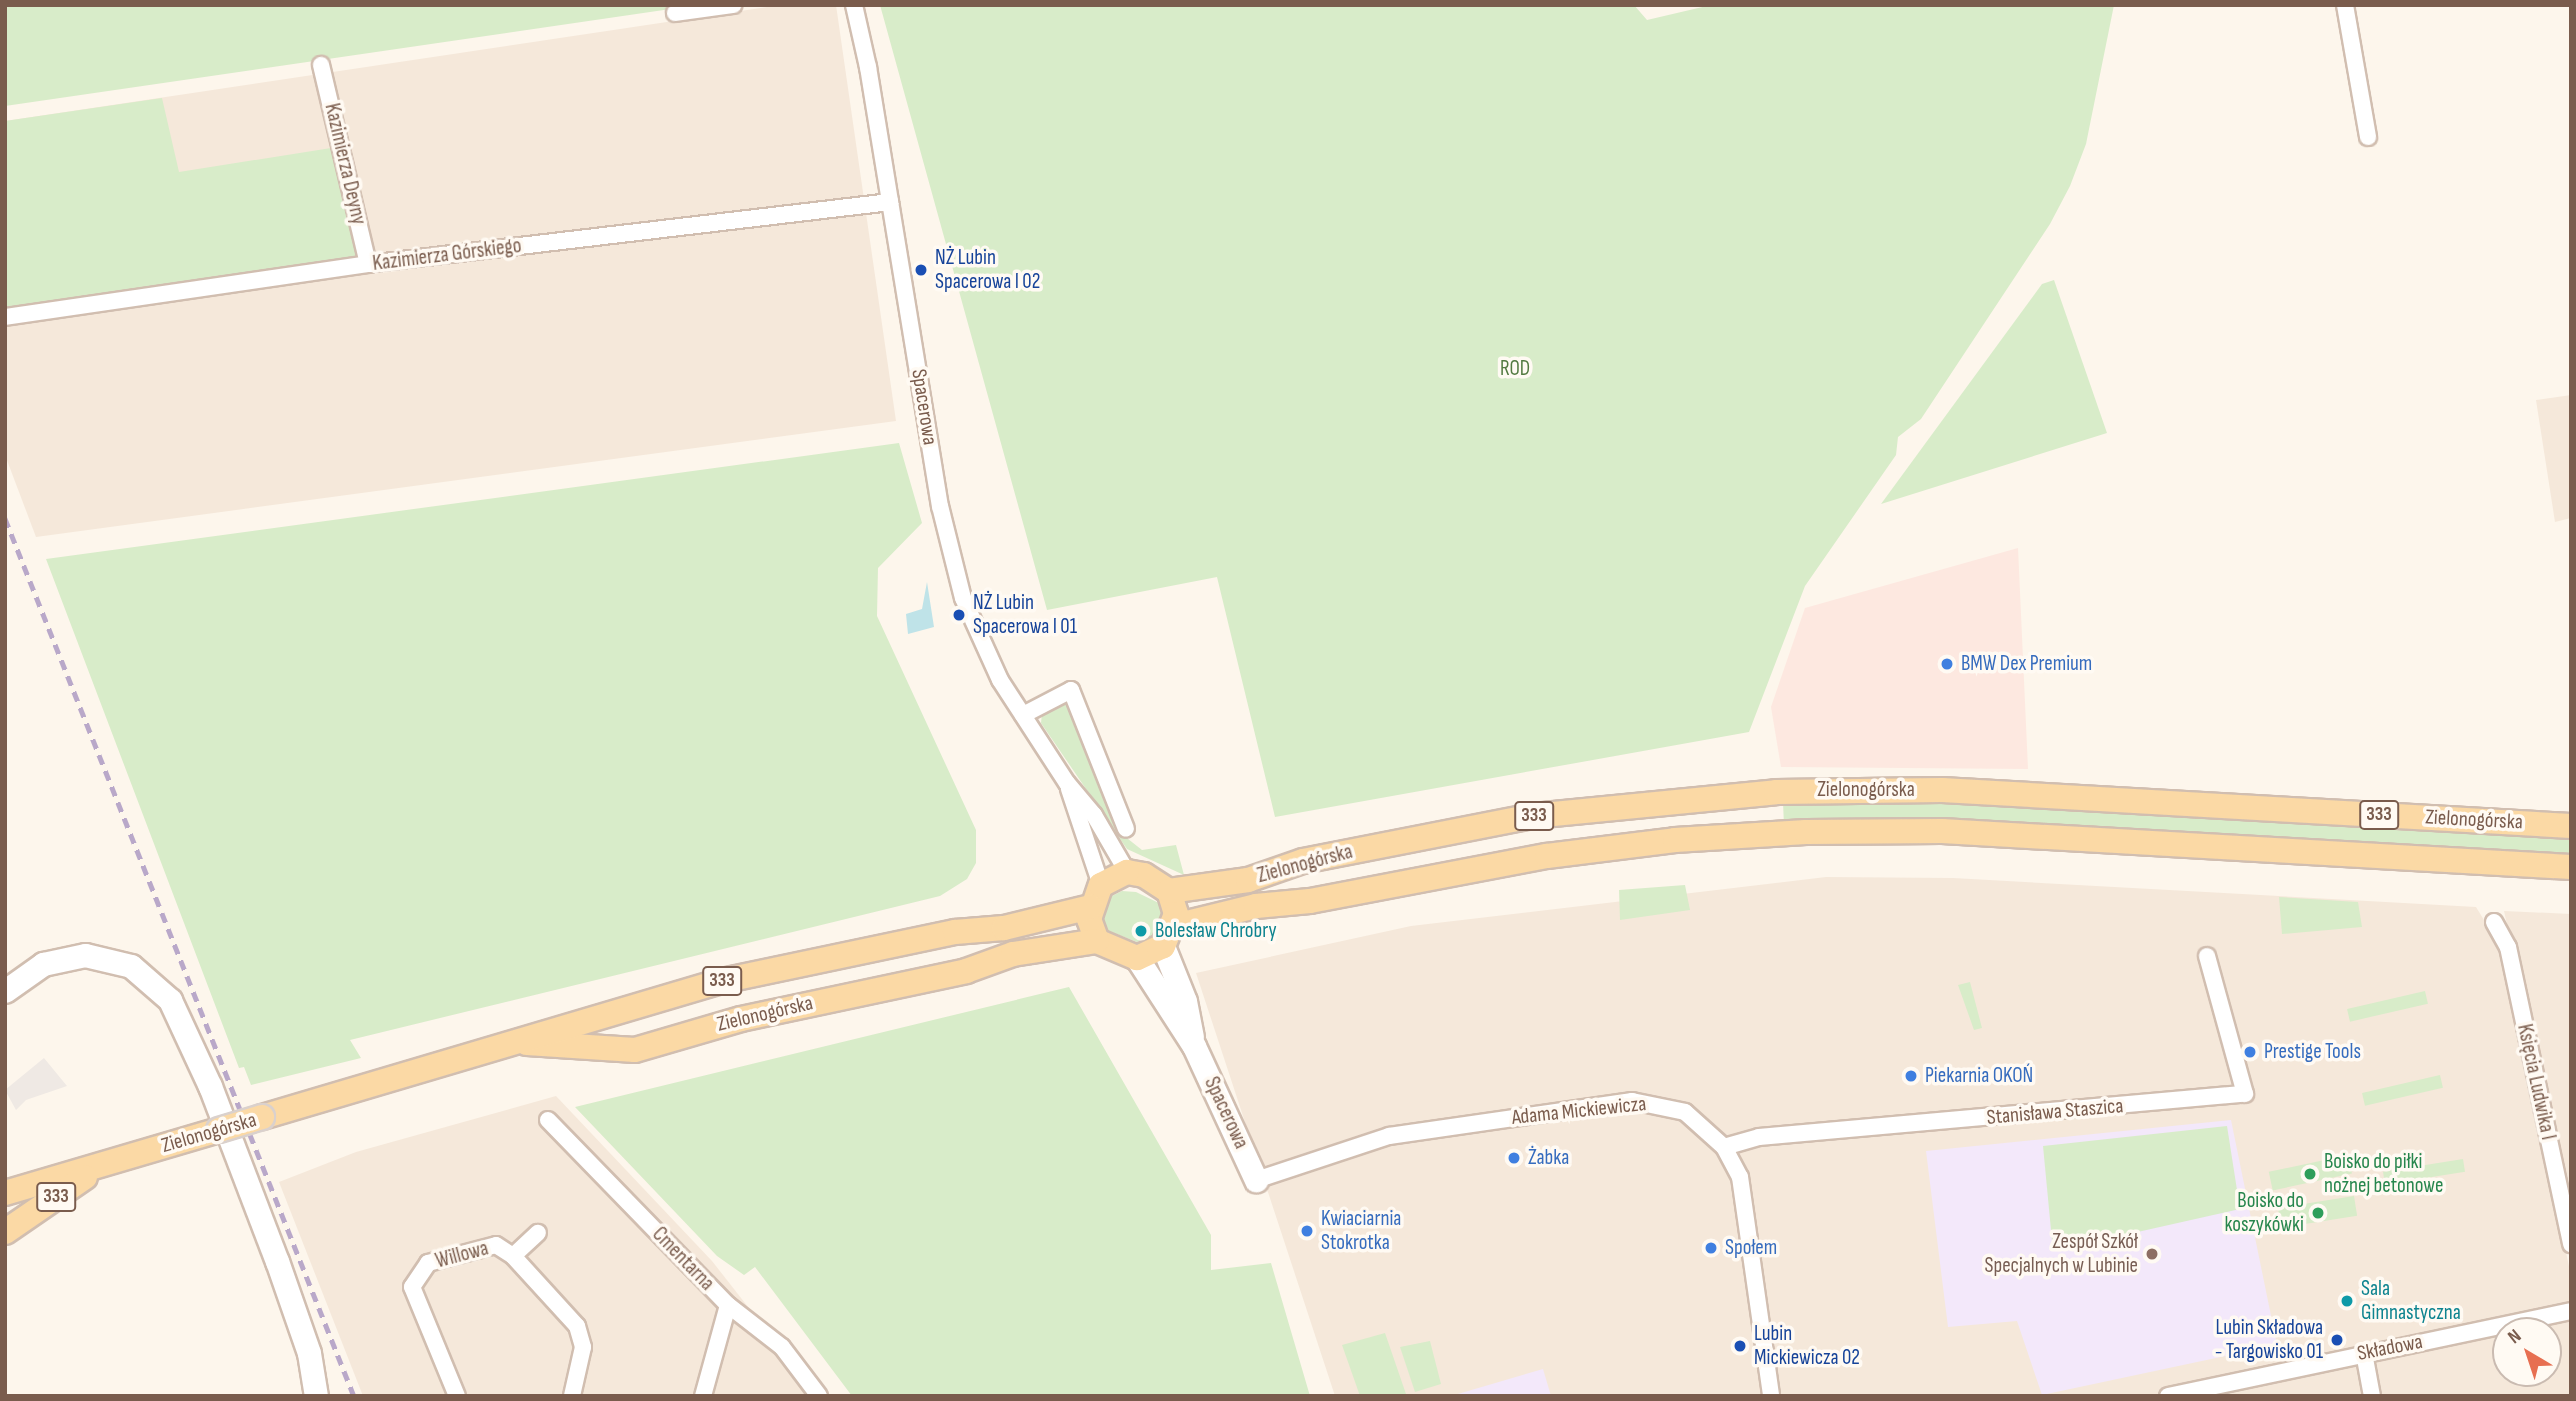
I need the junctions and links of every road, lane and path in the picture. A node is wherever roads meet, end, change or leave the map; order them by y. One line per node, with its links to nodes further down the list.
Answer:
1 (733, 5): 4 (street)
2 (854, 5): 7 (street, Spacerowa)
3 (2345, 5): 6 (street)
4 (675, 13)
5 (321, 65): 8 (street, Kazimierza Deyny)
6 (2368, 137)
7 (890, 202): 8 (street, Kazimierza Górskiego); 10 (street, Spacerowa)
8 (368, 264): 9 (street, Kazimierza Górskiego)
9 (5, 317)
10 (1023, 716): 11 (street, Spacerowa); 13 (street)
11 (1067, 783): 15 (street, Spacerowa); 16 (street, Spacerowa)
12 (2571, 826): 17 (main road, Zielonogórska / 333)
13 (1126, 829)
14 (2571, 867): 20 (main road, Zielonogórska / 333)
15 (1127, 872): 16 (main road); 17 (main road)
16 (1101, 885): 18 (main road)
17 (1169, 891): 20 (main road)
18 (1090, 907): 21 (main road); 25 (main road, Zielonogórska / 333)
19 (2494, 922): 36 (street, Księcia Ludwika I)
20 (1169, 936): 23 (main road, 333); 26 (street, Spacerowa)
21 (1097, 941): 23 (main road); 25 (main road, Zielonogórska / 333)
22 (2207, 956): 28 (street, Stanisława Staszica)
23 (1137, 958): 26 (street, Spacerowa)
24 (5, 991): 41 (street)
25 (512, 1043): 29 (main road, Zielonogórska / 333, bridge)
26 (1194, 1046): 31 (street, Spacerowa)
27 (548, 1120): 38 (street, Cmentarna)
28 (1724, 1147): 31 (street, Adama Mickiewicza); 46 (street, Adama Mickiewicza)
29 (106, 1163): 30 (main road, Zielonogórska / 333); 34 (main road, Zielonogórska / 333)
30 (64, 1176): 32 (main road); 33 (main road, Zielonogórska / 333)
31 (1256, 1180)
32 (5, 1183)
33 (5, 1193)
34 (5, 1232)
35 (538, 1233): 37 (street)
36 (2571, 1244)
37 (513, 1256): 42 (street, Willowa); 43 (street, Willowa)
38 (728, 1305): 44 (street); 45 (street, Cmentarna)
39 (2571, 1311): 40 (street, Składowa)
40 (2364, 1353): 47 (street, Składowa); 48 (street)
41 (316, 1396)
42 (457, 1396)
43 (572, 1396)
44 (703, 1396)
45 (819, 1396)
46 (1771, 1396)
47 (2168, 1396)
48 (2372, 1396)

